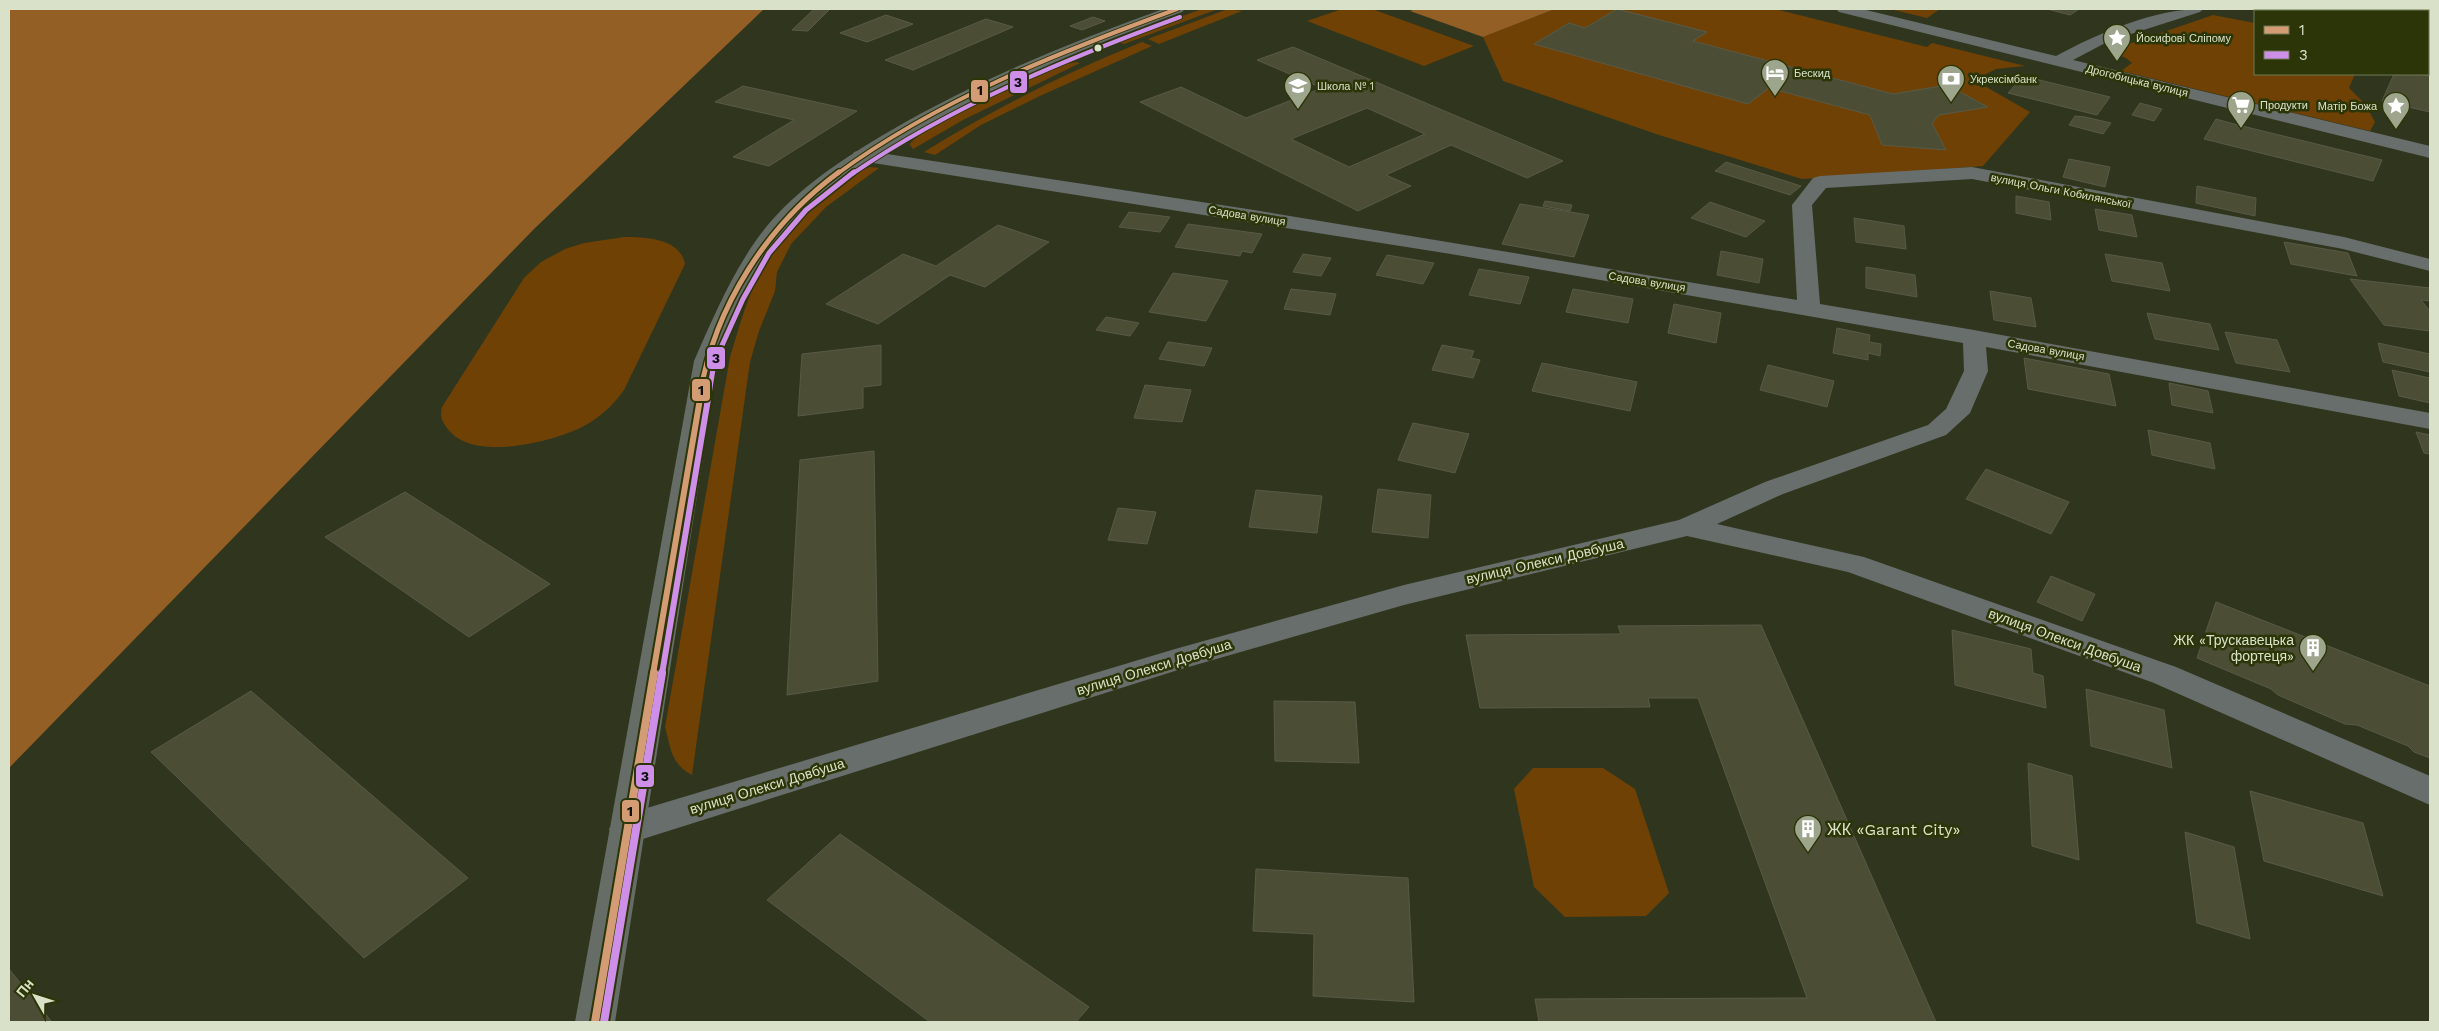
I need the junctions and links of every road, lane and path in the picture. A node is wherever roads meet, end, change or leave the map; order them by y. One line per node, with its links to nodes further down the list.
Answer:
1 (1177, 9): 6 (main road)
2 (1844, 9): 4 (street, Дрогобицька вулиця)
3 (2195, 9): 4 (street)
4 (2059, 61): 5 (street, Дрогобицька вулиця)
5 (2430, 152)
6 (861, 156): 8 (street, Садова вулиця); 13 (main road)
7 (2430, 265): 8 (street, вулиця Ольги Кобилянської)
8 (1808, 309): 9 (street, Садова вулиця)
9 (1974, 337): 10 (street, Садова вулиця); 11 (street, вулиця Олекси Довбуша)
10 (2430, 421)
11 (1687, 527): 12 (street, вулиця Олекси Довбуша); 13 (street, вулиця Олекси Довбуша)
12 (2430, 791)
13 (627, 829): 14 (main road)
14 (595, 1022)

